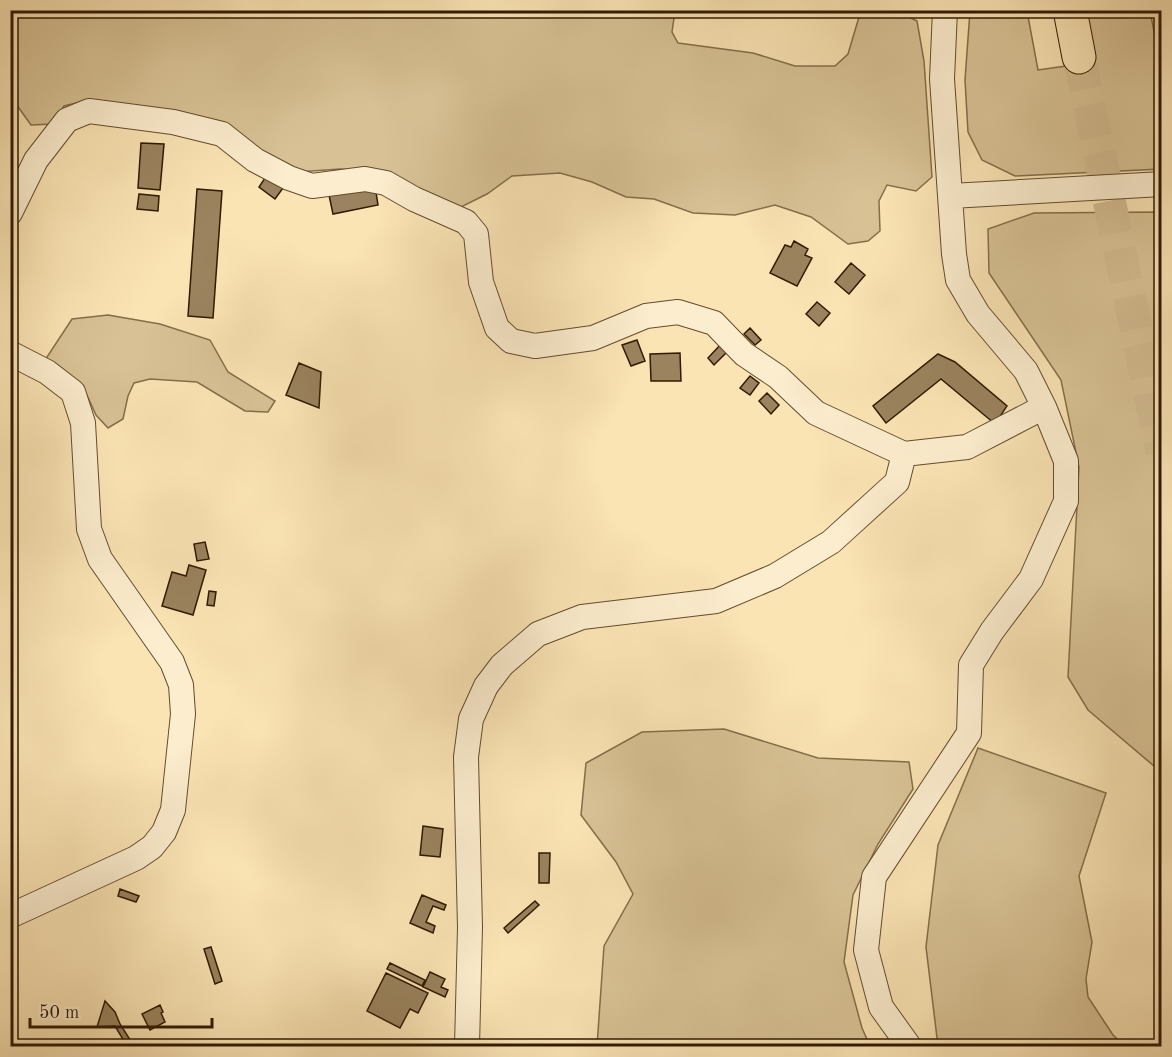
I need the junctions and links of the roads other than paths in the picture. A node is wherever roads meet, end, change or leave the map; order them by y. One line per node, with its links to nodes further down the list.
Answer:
1 (945, 10): 5 (street)
2 (1070, 10): 3 (highway)
3 (1079, 57)
4 (1161, 184): 5 (street)
5 (951, 196): 8 (street)
6 (10, 213): 9 (street)
7 (10, 353): 10 (street)
8 (1044, 407): 9 (street); 12 (street)
9 (904, 454): 11 (street)
10 (10, 916)
11 (467, 1047)
12 (909, 1047)

